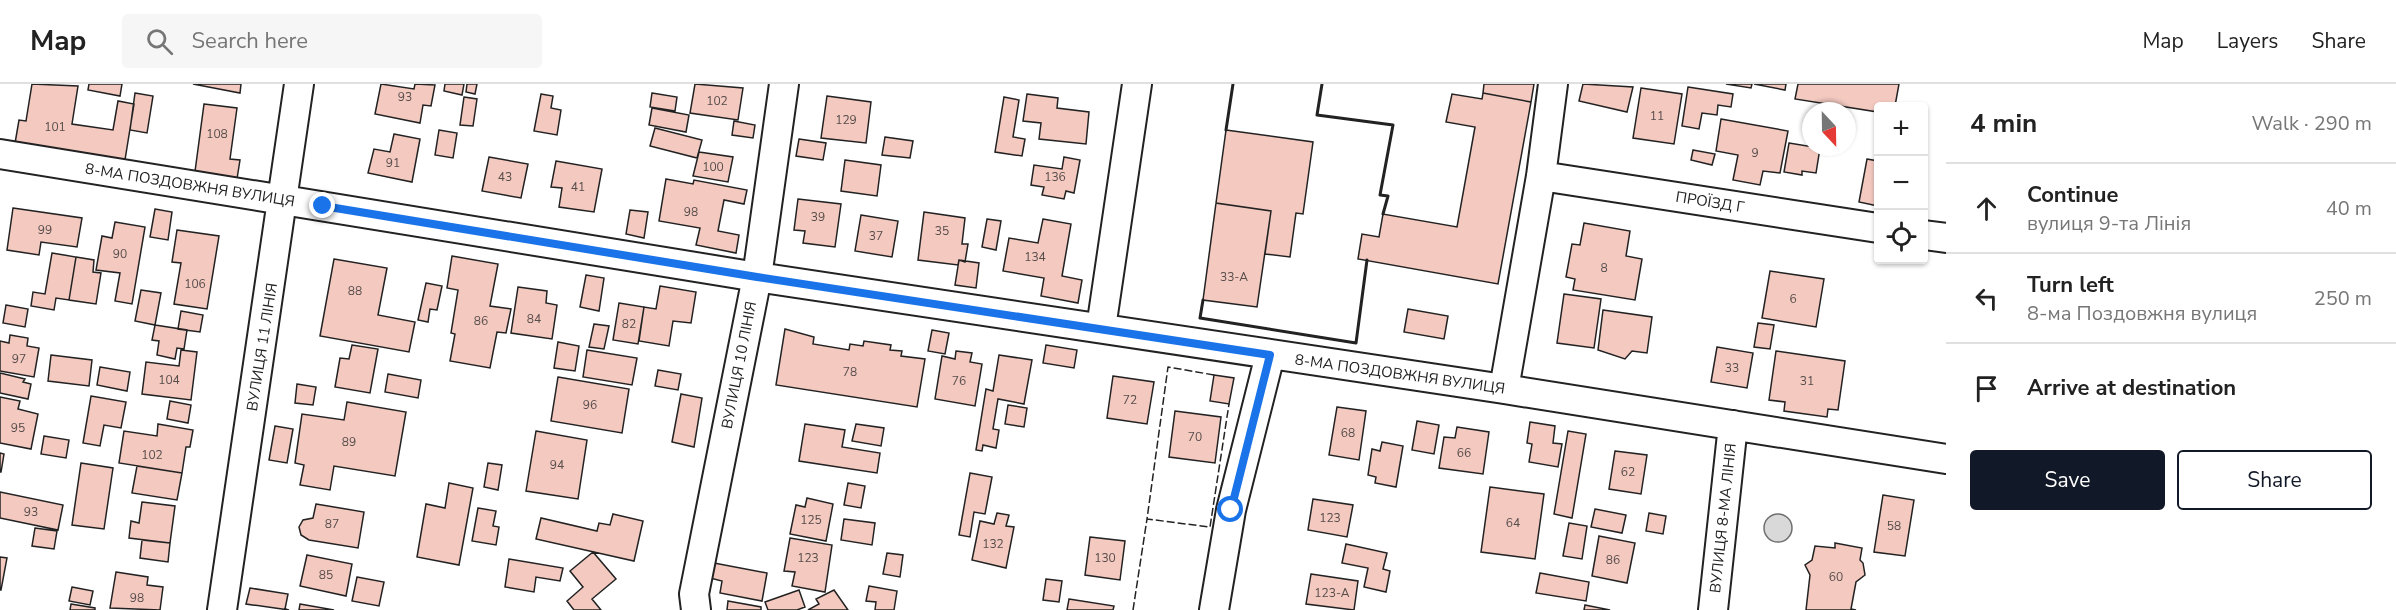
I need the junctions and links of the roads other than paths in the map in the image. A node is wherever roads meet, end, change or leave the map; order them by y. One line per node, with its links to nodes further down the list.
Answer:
1 (299, 84): 7 (street, ВУЛИЦЯ 11 ЛІНІЯ)
2 (784, 84): 11 (street, ВУЛИЦЯ 10 ЛІНІЯ)
3 (1137, 84): 12 (street)
4 (1553, 84): 6 (street)
5 (0, 154): 7 (street, 8-МА ПОЗДОВЖНЯ ВУЛИЦЯ)
6 (1540, 176): 8 (street, ПРОЇЗД Г); 14 (street)
7 (284, 200): 11 (street, 8-МА ПОЗДОВЖНЯ ВУЛИЦЯ); 17 (street, ВУЛИЦЯ 11 ЛІНІЯ)
8 (1874, 227)
9 (1928, 236): 10 (street)
10 (1946, 238)
11 (757, 277): 12 (street, 8-МА ПОЗДОВЖНЯ ВУЛИЦЯ); 18 (street, ВУЛИЦЯ 10 ЛІНІЯ)
12 (1101, 328): 13 (street, 8-МА ПОЗДОВЖНЯ ВУЛИЦЯ)
13 (1270, 355): 14 (street, 8-МА ПОЗДОВЖНЯ ВУЛИЦЯ); 19 (street)
14 (1504, 389): 15 (street, 8-МА ПОЗДОВЖНЯ ВУЛИЦЯ)
15 (1733, 425): 16 (street, 8-МА ПОЗДОВЖНЯ ВУЛИЦЯ); 20 (street, ВУЛИЦЯ 8-МА ЛІНІЯ)
16 (1946, 459)
17 (222, 610)
18 (696, 610)
19 (1214, 610)
20 (1713, 610)

